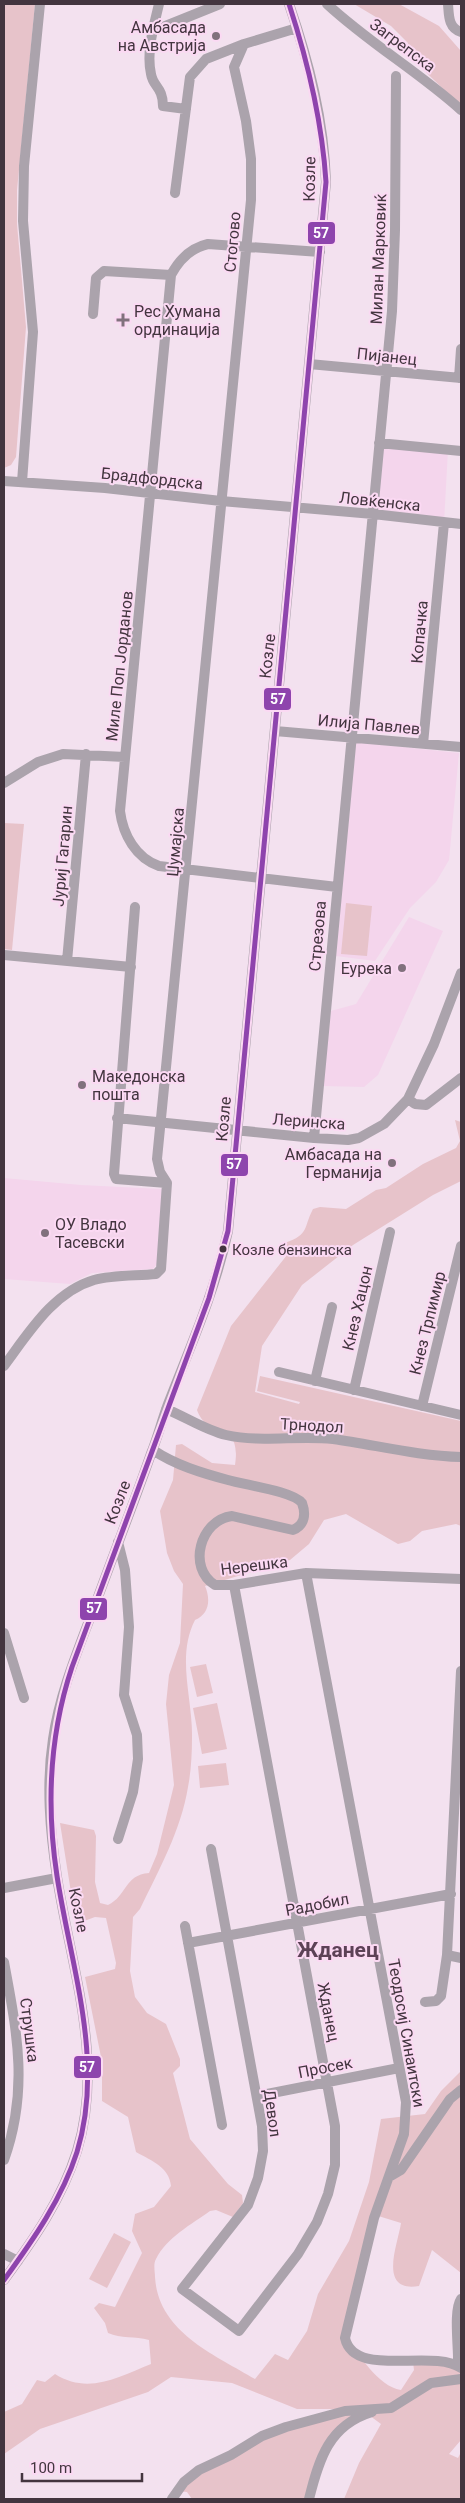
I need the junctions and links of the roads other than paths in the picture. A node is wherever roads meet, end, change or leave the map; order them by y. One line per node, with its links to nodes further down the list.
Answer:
1 (40, 4): 26 (street)
2 (159, 4): 8 (street)
3 (220, 4): 8 (street)
4 (289, 4): 7 (street, Козле)
5 (327, 4): 13 (street, Загрепска)
6 (448, 4): 9 (street)
7 (297, 28): 10 (street); 16 (street, Козле)
8 (153, 31): 12 (street)
9 (461, 32)
10 (244, 44): 12 (street); 15 (street, Стогово)
11 (396, 76): 21 (street, Милан Марковиќ)
12 (186, 109): 14 (street)
13 (461, 110)
14 (175, 193)
15 (247, 246): 16 (street); 17 (street); 28 (street, Стогово)
16 (320, 252): 20 (street, Козле)
17 (171, 275): 18 (street); 27 (street, Миле Поп Јорданов)
18 (93, 314)
19 (461, 349): 22 (street)
20 (309, 364): 21 (street, Пијанец); 29 (street, Козле)
21 (386, 372): 22 (street, Пијанец); 23 (street, Милан Марковиќ)
22 (460, 378)
23 (379, 443): 24 (street); 30 (street, Милан Марковиќ)
24 (461, 451)
25 (4, 482): 26 (street, Брадфордска)
26 (22, 482): 27 (street, Брадфордска)
27 (151, 492): 28 (street, Брадфордска); 38 (street, Миле Поп Јорданов)
28 (221, 501): 29 (street, Брадфордска); 40 (street, Џумајска)
29 (296, 508): 30 (street, Ловќенска); 33 (street, Козле)
30 (373, 514): 31 (street, Ловќенска); 34 (street, Милан Марковиќ)
31 (444, 523): 32 (street, Ловќенска); 35 (street, Копачка)
32 (461, 524)
33 (275, 731): 34 (street, Илија Павлев); 41 (street, Козле)
34 (350, 738): 35 (street, Илија Павлев); 42 (street, Стрезова)
35 (423, 744): 36 (street, Илија Павлев)
36 (461, 747)
37 (86, 754): 38 (street); 39 (street); 45 (street, Јуриј Гагарин)
38 (125, 757): 40 (street, Миле Поп Јорданов)
39 (4, 783)
40 (187, 871): 41 (street, Миле Поп Јорданов); 51 (street, Џумајска)
41 (260, 878): 42 (street, Миле Поп Јорданов); 52 (street, Козле)
42 (337, 887): 53 (street, Стрезова)
43 (135, 907): 46 (street)
44 (4, 955): 45 (street)
45 (67, 961): 46 (street)
46 (131, 967): 50 (street)
47 (461, 973): 49 (street, Леринска)
48 (461, 1078): 49 (street)
49 (408, 1099): 53 (street, Леринска)
50 (118, 1118): 51 (street, Леринска); 54 (street)
51 (162, 1124): 52 (street, Леринска); 54 (street, Џумајска)
52 (237, 1130): 53 (street, Леринска); 64 (street, Козле)
53 (314, 1138)
54 (167, 1183): 59 (street)
55 (390, 1232): 62 (street, Кнез Хацон)
56 (461, 1246): 57 (street, Кнез Трпимир)
57 (459, 1263): 63 (street, Кнез Трпимир)
58 (332, 1307): 61 (street)
59 (4, 1366)
60 (279, 1372): 61 (street)
61 (315, 1381): 62 (street)
62 (354, 1390): 63 (street)
63 (422, 1406): 65 (street)
64 (166, 1409): 66 (street, Козле); 67 (street, Трнодол)
65 (461, 1415)
66 (152, 1450): 68 (street, Козле); 71 (street, Нерешка)
67 (461, 1457)
68 (118, 1541): 75 (street); 77 (street, Козле)
69 (306, 1573): 70 (street, Нерешка); 71 (street, Нерешка); 80 (street, Теодосиј Синаитски)
70 (461, 1579)
71 (234, 1585): 81 (street, Жданец)
72 (4, 1633): 74 (street)
73 (461, 1671): 79 (street)
74 (24, 1698)
75 (118, 1839)
76 (211, 1848): 83 (street, Девол)
77 (57, 1878): 78 (street); 97 (street, Козле)
78 (4, 1888)
79 (451, 1894): 80 (street, Радобил); 85 (street)
80 (370, 1909): 81 (street, Радобил); 89 (street, Теодосиј Синаитски)
81 (297, 1923): 83 (street, Радобил); 90 (street, Жданец)
82 (185, 1926): 84 (street)
83 (226, 1936): 84 (street, Радобил); 92 (street, Девол)
84 (188, 1943): 93 (street)
85 (447, 1955): 86 (street); 88 (street)
86 (461, 1958)
87 (4, 1962): 94 (street, Струшка)
88 (425, 2002)
89 (399, 2068): 90 (street, Просек); 95 (street, Теодосиј Синаитски)
90 (327, 2082): 92 (street, Просек); 100 (street, Жданец)
91 (461, 2090): 95 (street)
92 (257, 2096): 100 (street, Девол)
93 (222, 2125)
94 (4, 2160)
95 (389, 2177): 101 (street, Теодосиј Синаитски)
96 (4, 2254): 97 (street)
97 (18, 2261): 98 (street, Козле)
98 (4, 2280)
99 (461, 2299): 101 (street)
100 (239, 2331)
101 (460, 2367)
102 (461, 2379): 103 (street)
103 (377, 2410): 104 (street); 105 (street)
104 (172, 2499)
105 (309, 2499)

